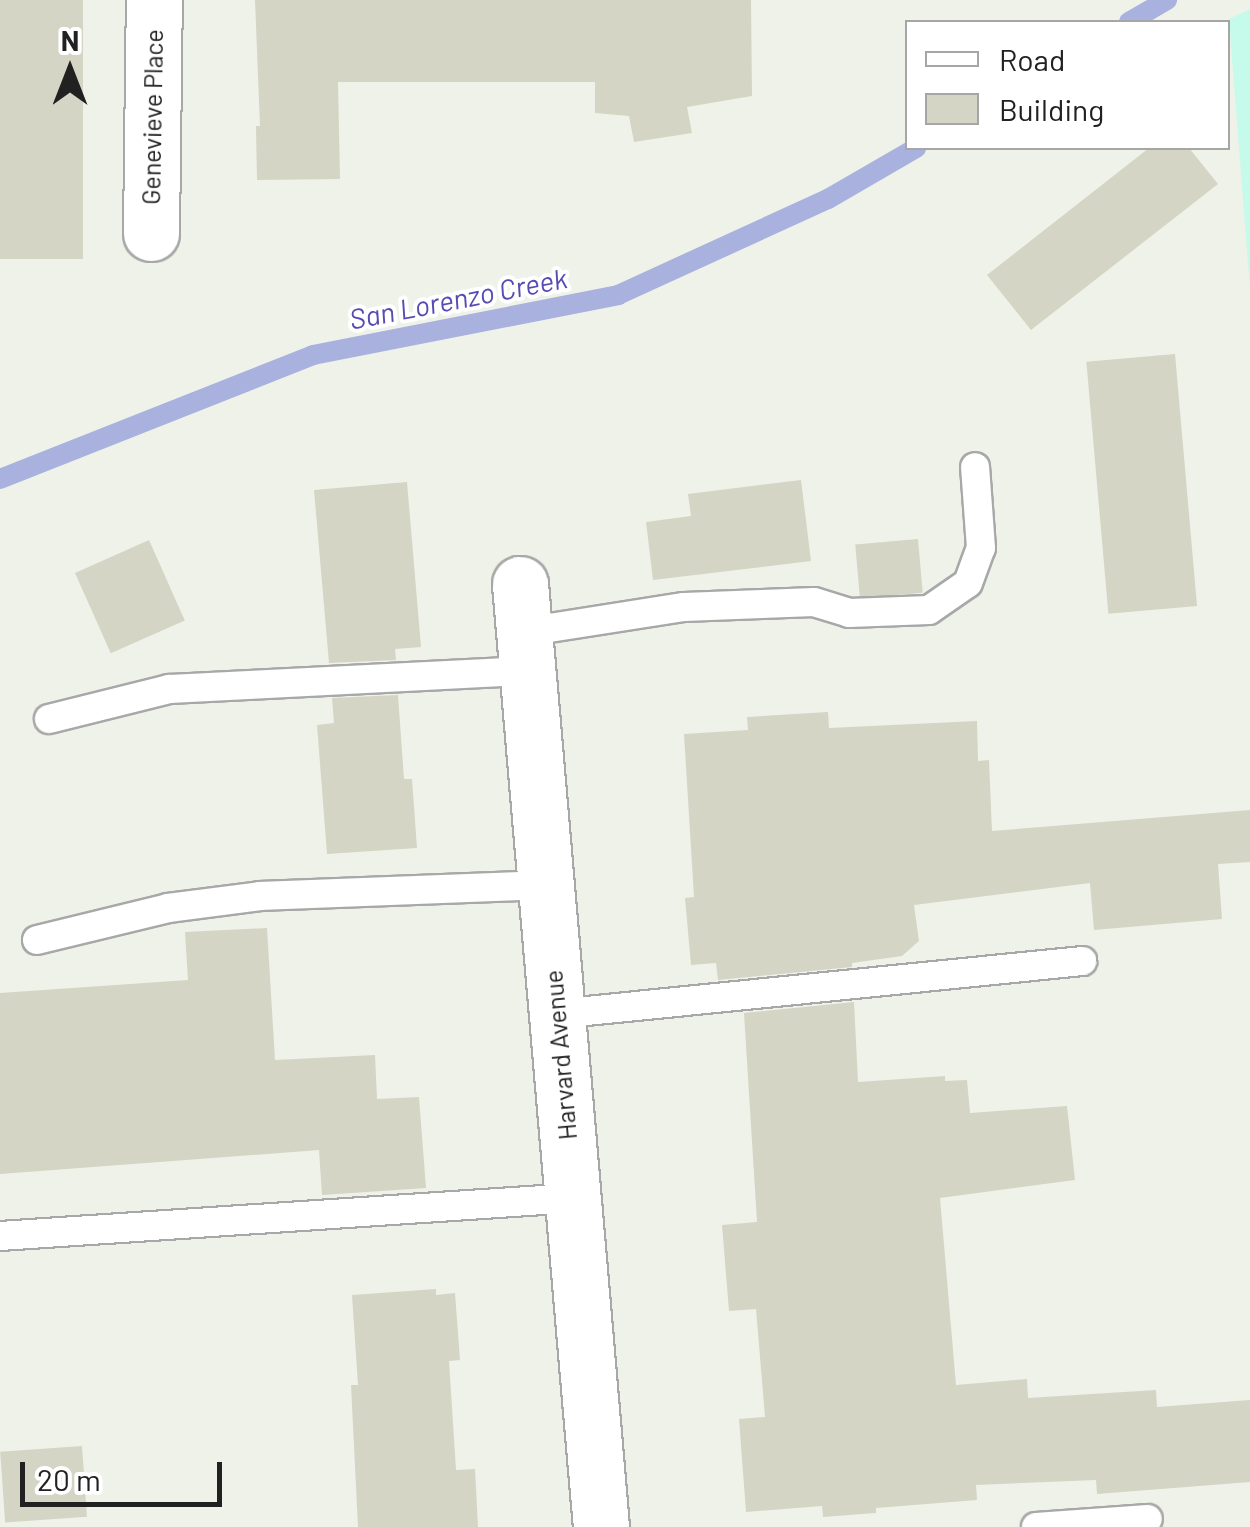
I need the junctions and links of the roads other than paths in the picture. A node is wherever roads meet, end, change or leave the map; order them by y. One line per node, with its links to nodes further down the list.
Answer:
1 (154, 0): 2 (street, Genevieve Place)
2 (151, 233)
3 (975, 466): 4 (lane)
4 (524, 629): 5 (lane); 6 (street, Harvard Avenue)
5 (49, 719)
6 (546, 885): 7 (lane); 9 (street, Harvard Avenue)
7 (37, 940)
8 (1082, 962): 9 (lane)
9 (557, 1014): 10 (street, Harvard Avenue)
10 (573, 1198): 11 (lane); 13 (street, Harvard Avenue)
11 (0, 1236)
12 (1148, 1520): 14 (lane)
13 (601, 1527)
14 (1036, 1527)

